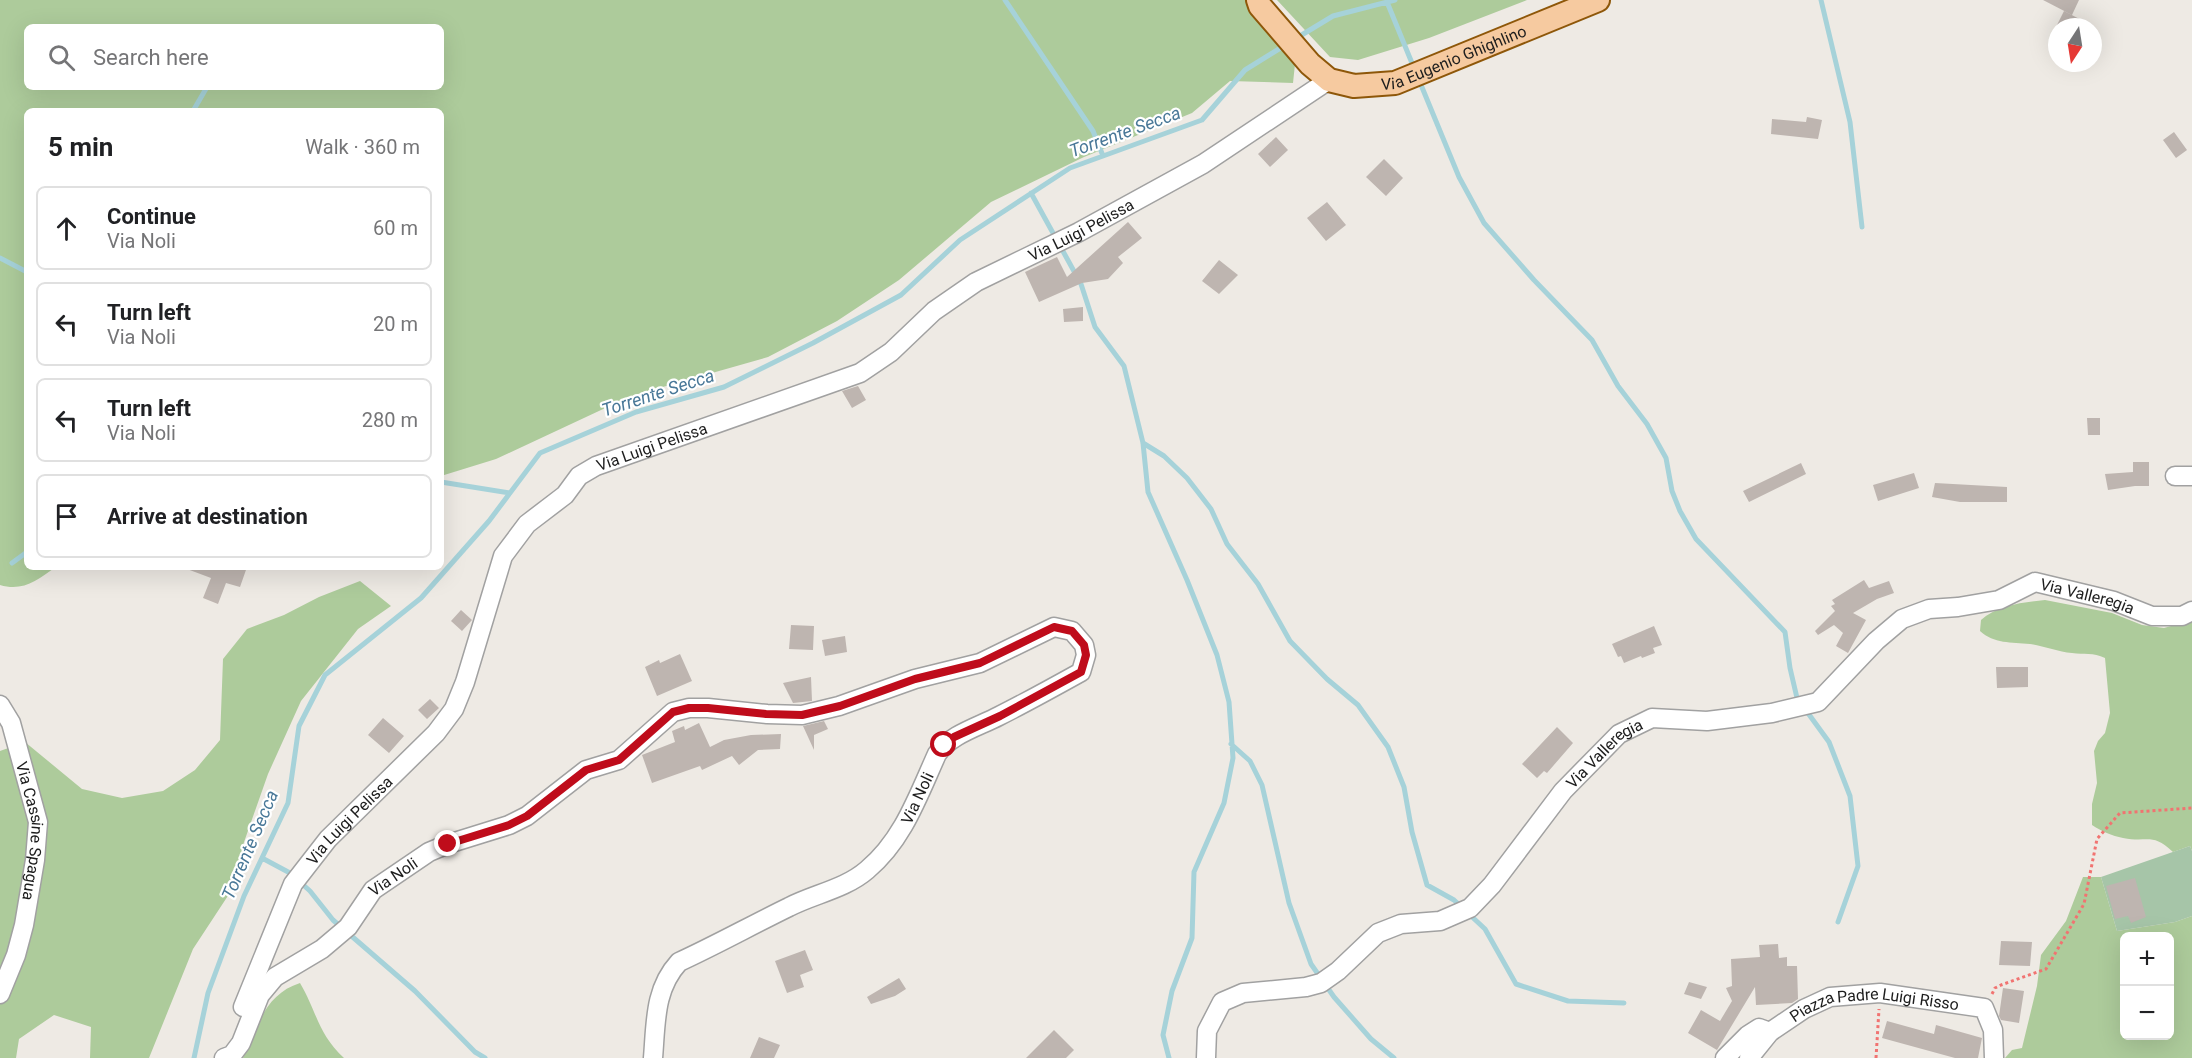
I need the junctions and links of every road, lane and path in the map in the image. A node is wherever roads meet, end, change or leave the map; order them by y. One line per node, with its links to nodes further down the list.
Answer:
1 (1598, 0): 3 (main road, Via Eugenio Ghighlino)
2 (1259, 3): 3 (main road, Via Eugenio Ghighlino)
3 (1329, 80): 11 (street, Via Luigi Pelissa)
4 (2192, 611): 13 (street, Via Valleregia)
5 (0, 705): 8 (street, Via Cassine Spagua)
6 (2192, 808): 9 (path)
7 (1880, 993): 9 (street, Piazza Padre Luigi Risso); 10 (street, Piazza Padre Luigi Risso); 16 (path)
8 (0, 994)
9 (1987, 1015): 17 (street); 18 (street)
10 (1770, 1032): 14 (street); 15 (street)
11 (224, 1058): 12 (street, Via Noli)
12 (653, 1058)
13 (1206, 1058)
14 (1725, 1058)
15 (1749, 1058)
16 (1876, 1058)
17 (1982, 1058)
18 (1994, 1058)

